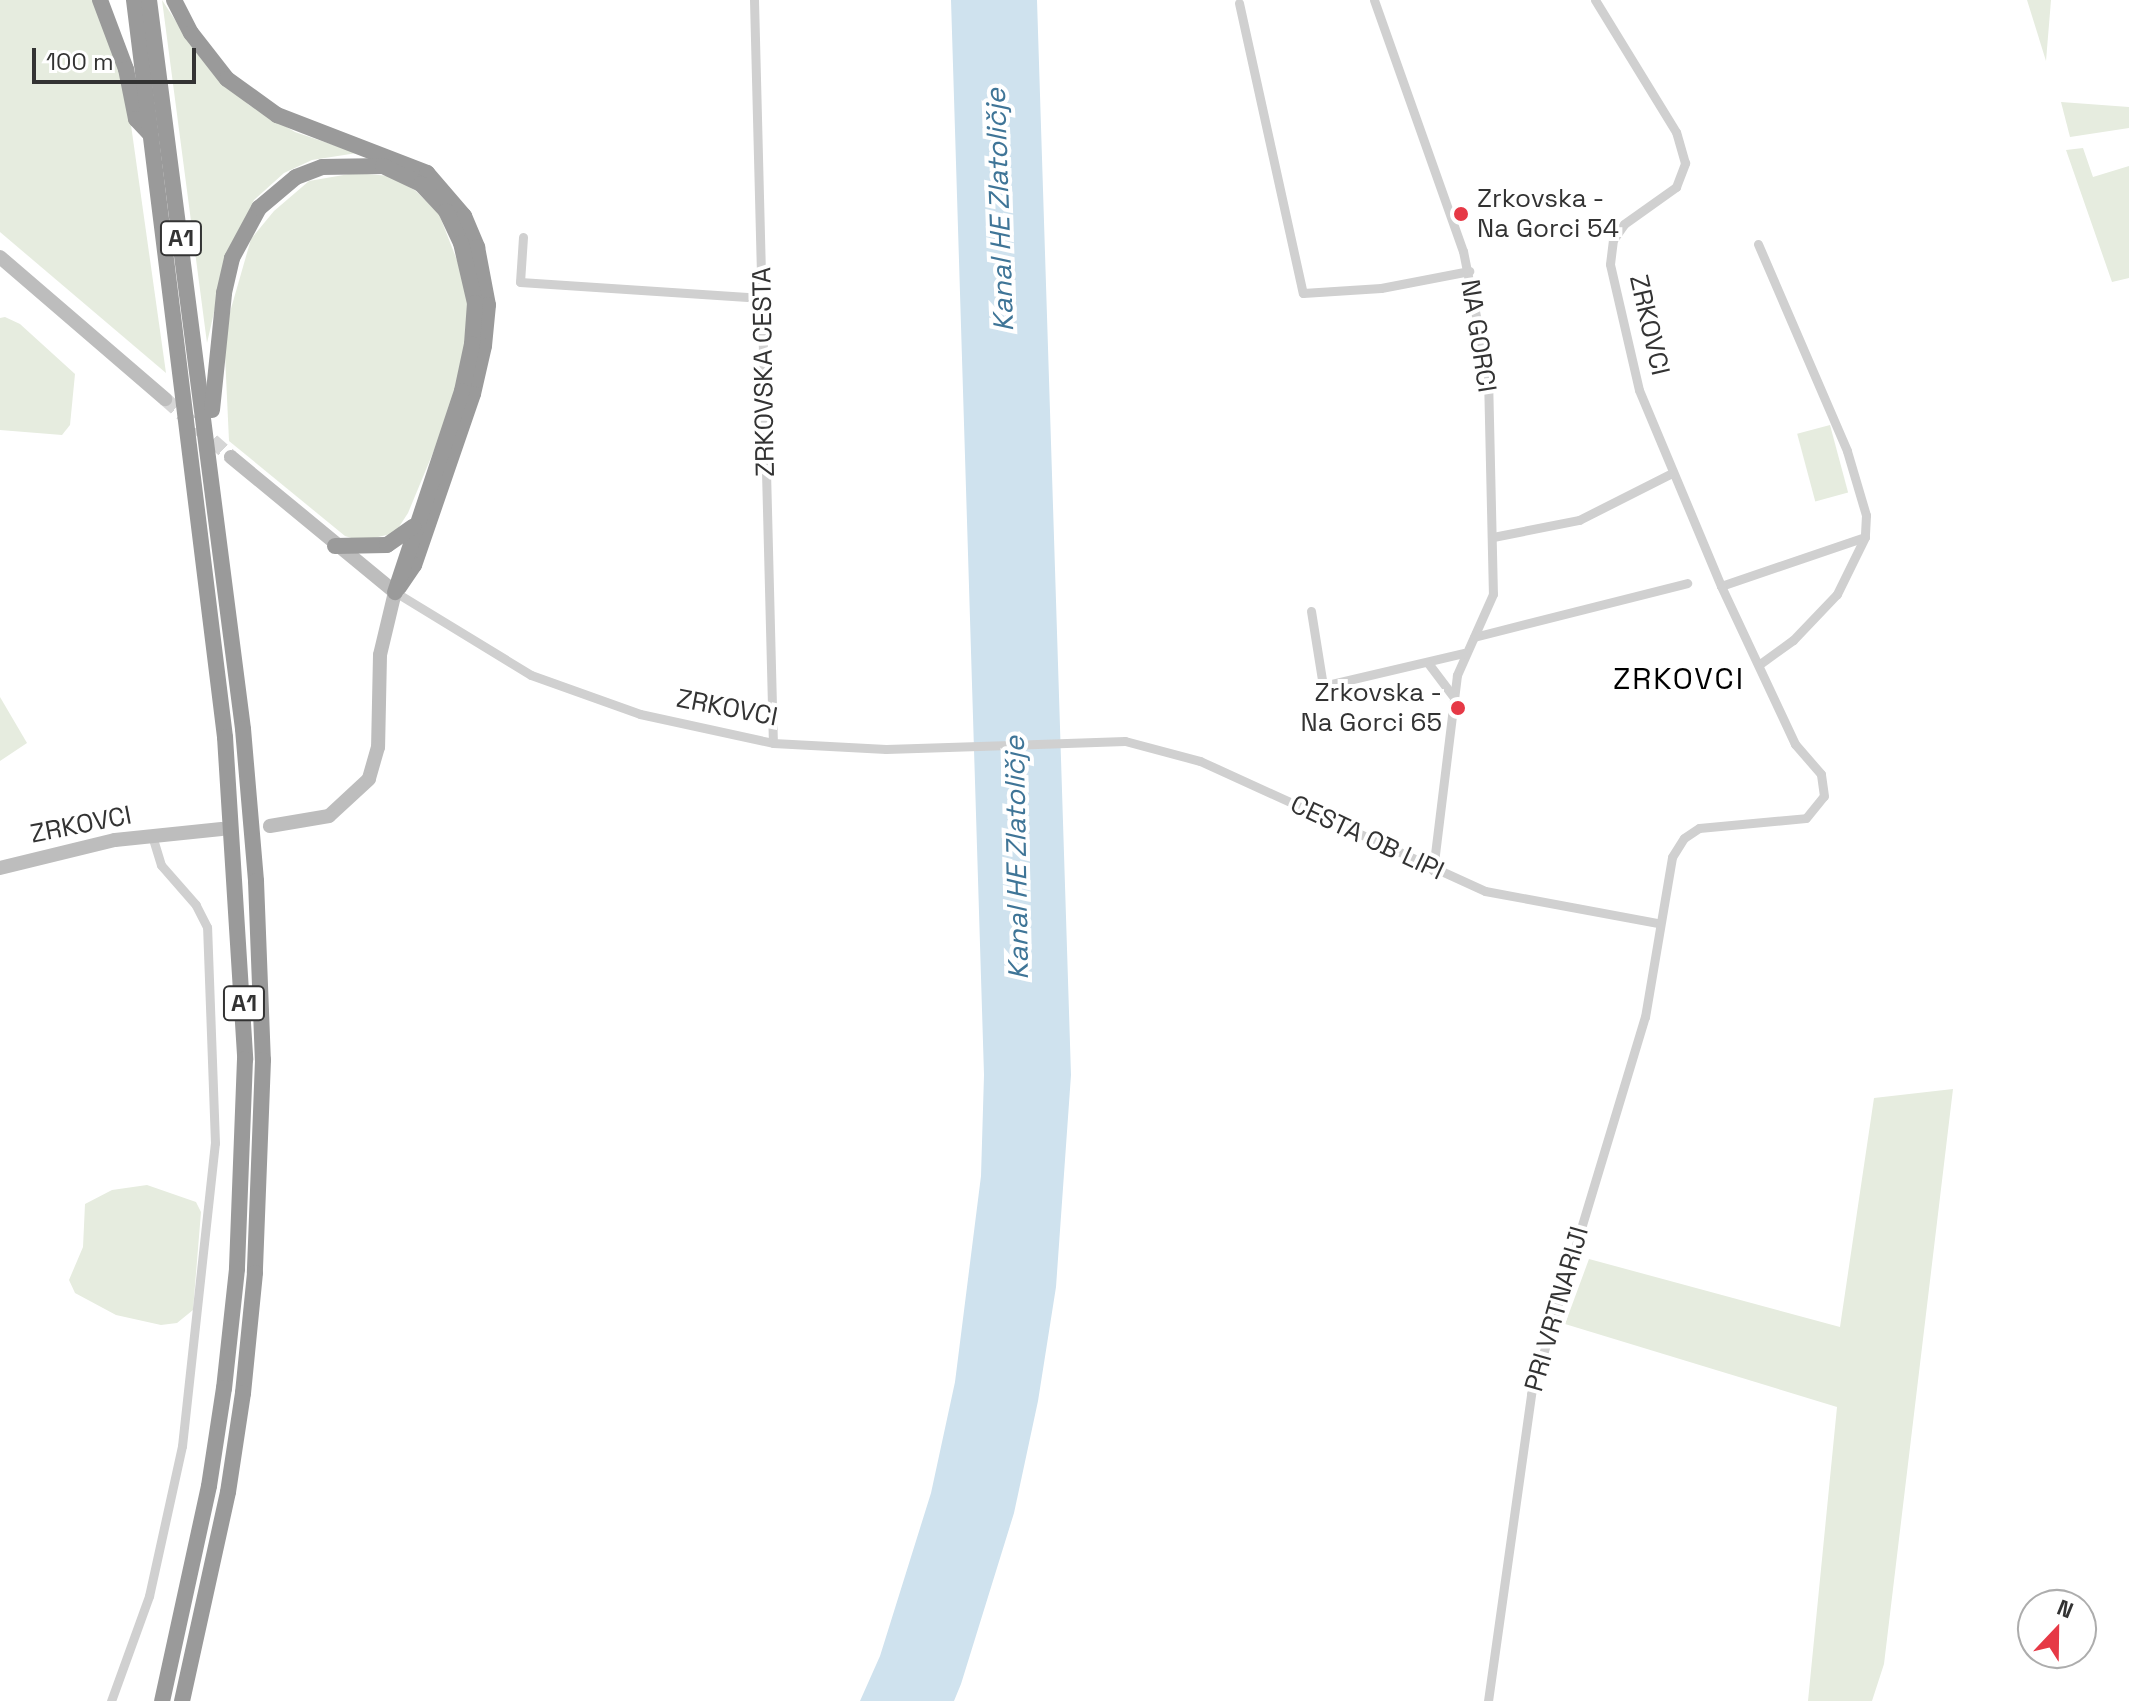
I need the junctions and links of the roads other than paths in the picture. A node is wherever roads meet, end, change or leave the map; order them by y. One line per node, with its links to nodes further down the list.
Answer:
1 (100, 0): 9 (highway)
2 (134, 0): 9 (highway, A1)
3 (149, 0): 18 (highway, A1)
4 (174, 0): 25 (highway)
5 (754, 0): 14 (street, ZRKOVSKA CESTA)
6 (1374, 0): 13 (street, NA GORCI)
7 (1595, 0): 17 (street, ZRKOVCI)
8 (1239, 3): 13 (street)
9 (150, 135): 41 (highway, A1)
10 (523, 237): 14 (street)
11 (1758, 244): 21 (street)
12 (0, 257): 15 (street)
13 (1469, 271): 20 (street, NA GORCI)
14 (762, 298): 33 (street, ZRKOVSKA CESTA)
15 (165, 399)
16 (231, 457): 22 (street, ZRKOVCI)
17 (1670, 474): 20 (street); 24 (street, ZRKOVCI)
18 (209, 476): 19 (highway); 42 (highway, A1)
19 (414, 526): 22 (highway); 25 (highway)
20 (1493, 537): 27 (street, NA GORCI)
21 (1865, 537): 24 (street); 30 (street)
22 (335, 546): 25 (street, ZRKOVCI)
23 (1687, 583): 27 (street)
24 (1721, 586): 30 (street, ZRKOVCI)
25 (395, 592): 33 (street, ZRKOVCI); 34 (street)
26 (1311, 611): 29 (street)
27 (1474, 637): 28 (street, NA GORCI)
28 (1464, 653): 29 (street); 31 (street, NA GORCI)
29 (1428, 663): 31 (street)
30 (1761, 663): 39 (street, ZRKOVCI)
31 (1453, 696): 38 (street, NA GORCI)
32 (1081, 742): 33 (street, ZRKOVCI); 38 (street, CESTA OB LIPI)
33 (773, 743)
34 (270, 826)
35 (221, 829): 36 (street, ZRKOVCI)
36 (152, 836): 37 (street, ZRKOVCI); 40 (street)
37 (0, 868)
38 (1433, 871): 39 (street, CESTA OB LIPI)
39 (1658, 923): 43 (street, PRI VRTNARIJI)
40 (111, 1701)
41 (162, 1701)
42 (182, 1701)
43 (1488, 1701)

